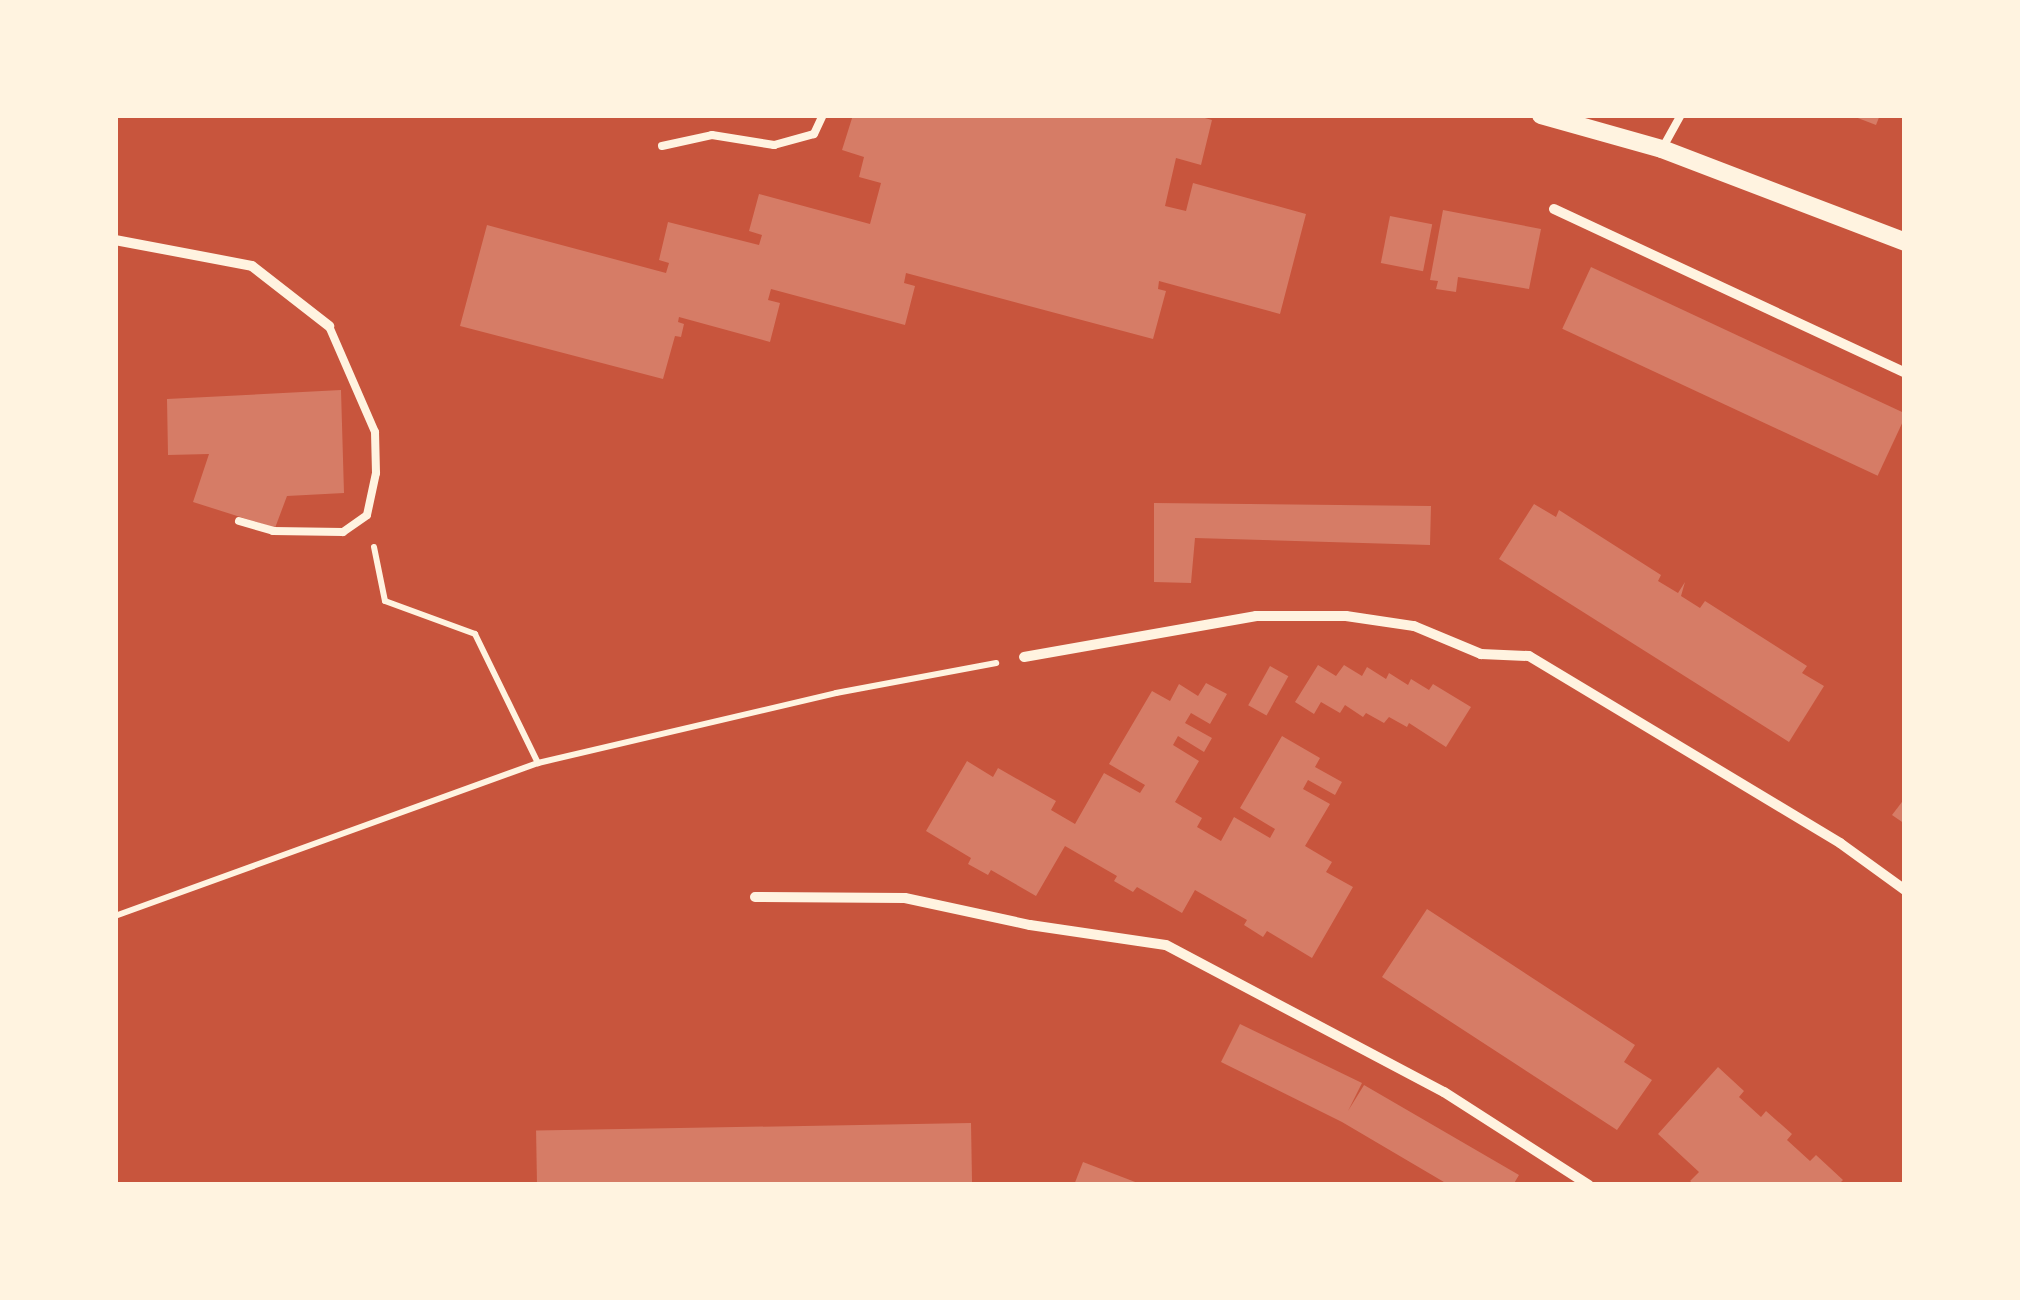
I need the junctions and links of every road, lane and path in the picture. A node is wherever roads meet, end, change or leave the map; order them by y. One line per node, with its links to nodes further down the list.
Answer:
1 (824, 115): 4 (lane)
2 (1541, 115): 5 (street)
3 (1681, 115): 5 (lane)
4 (662, 146)
5 (1662, 149): 8 (street)
6 (1554, 208): 10 (street)
7 (115, 240): 9 (street)
8 (1905, 242)
9 (329, 326): 11 (lane)
10 (1905, 373)
11 (367, 515): 12 (lane); 14 (path)
12 (239, 521)
13 (1024, 658): 14 (path); 15 (street)
14 (538, 763): 17 (path)
15 (1905, 890)
16 (755, 897): 18 (street)
17 (115, 916)
18 (1588, 1185)

